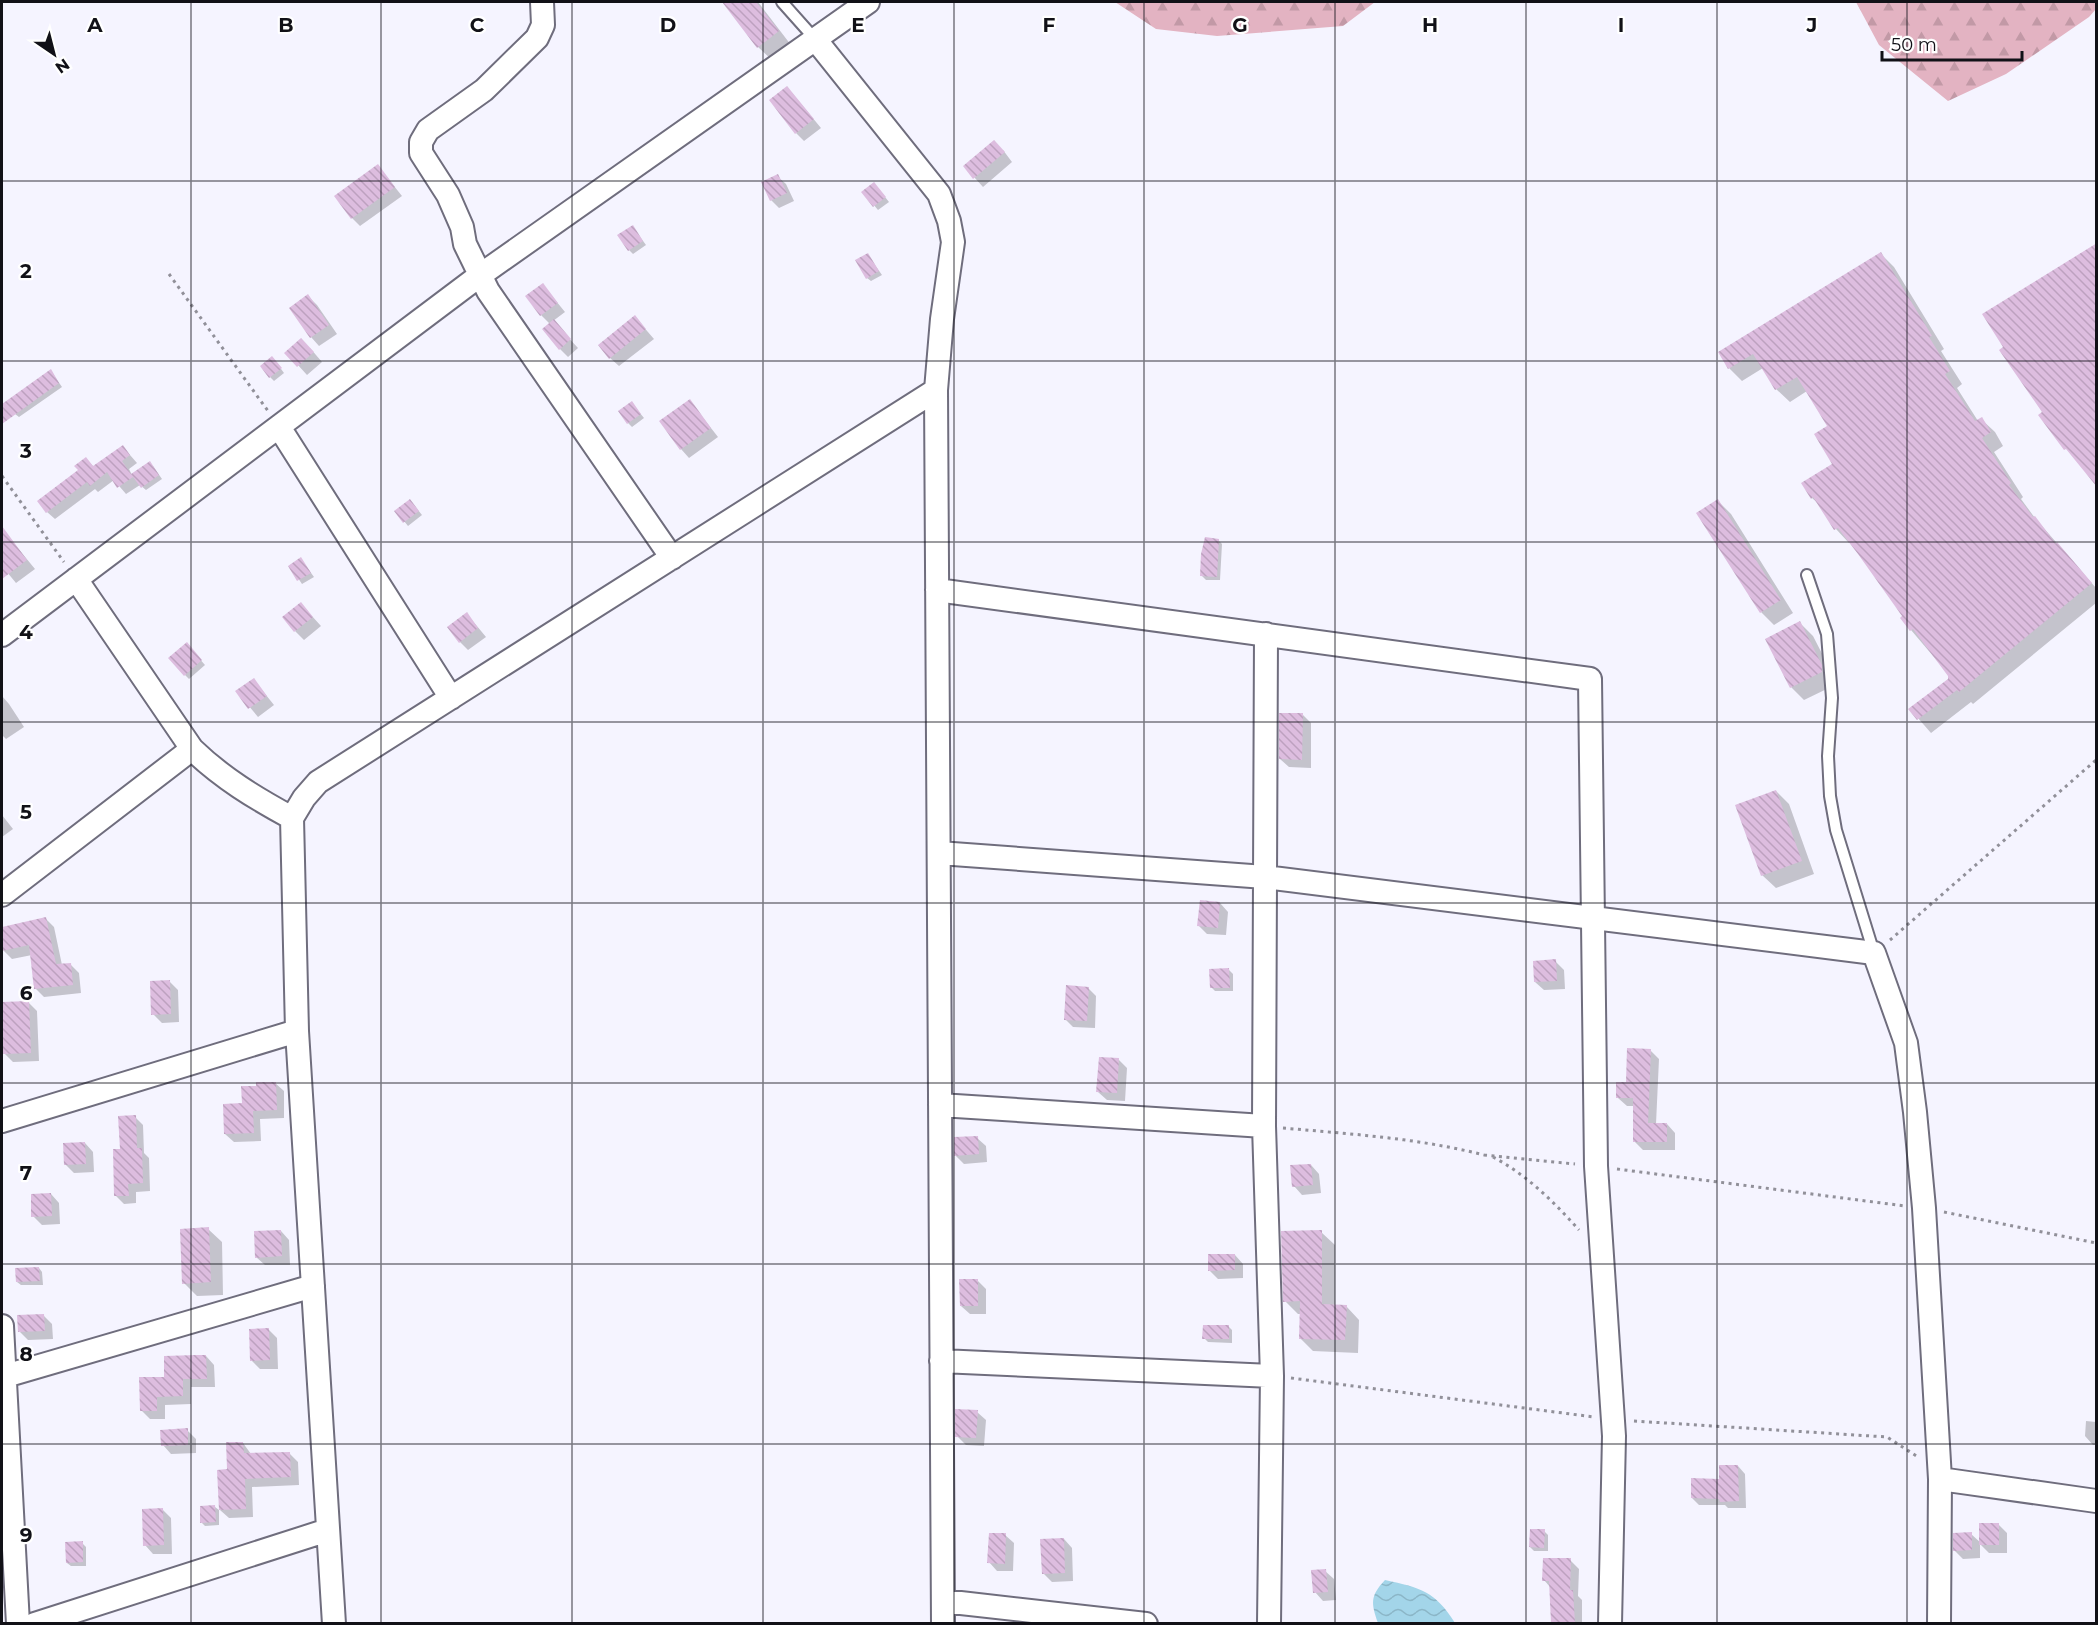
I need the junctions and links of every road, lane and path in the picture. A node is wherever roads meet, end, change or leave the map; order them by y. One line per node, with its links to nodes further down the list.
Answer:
1 (542, 2): 6 (street)
2 (782, 2): 4 (lane)
3 (868, 2): 4 (street)
4 (815, 39): 6 (street); 7 (street)
5 (169, 274): 8 (path)
6 (479, 276): 8 (street); 10 (street)
7 (936, 390): 10 (street); 13 (street)
8 (279, 428): 12 (street); 16 (street)
9 (2, 476): 12 (path)
10 (672, 558): 16 (street)
11 (1807, 575): 24 (lane)
12 (76, 579): 15 (street); 17 (street)
13 (937, 590): 14 (street); 20 (street)
14 (1266, 634): 21 (street); 23 (street)
15 (2, 635)
16 (451, 698): 19 (street)
17 (192, 749): 19 (street); 22 (street)
18 (2097, 760): 24 (path)
19 (292, 818): 25 (street)
20 (939, 853): 21 (street); 26 (street)
21 (1265, 877): 23 (street); 28 (street)
22 (2, 895)
23 (1593, 917): 24 (street); 30 (street)
24 (1874, 953): 31 (street)
25 (297, 1030): 27 (street); 34 (street)
26 (940, 1105): 28 (street); 36 (street)
27 (2, 1121)
28 (1264, 1126): 29 (path); 37 (street)
29 (1484, 1155): 30 (path); 32 (path)
30 (1596, 1166): 31 (path); 49 (street)
31 (1924, 1208): 33 (path); 39 (street)
32 (1580, 1232)
33 (2097, 1243)
34 (313, 1286): 38 (street); 41 (street)
35 (2, 1326): 38 (street)
36 (941, 1361): 37 (street); 42 (street)
37 (1272, 1376): 48 (street)
38 (3, 1377): 43 (street)
39 (1940, 1479): 40 (street); 50 (street)
40 (2097, 1501)
41 (328, 1530): 44 (street); 45 (street)
42 (943, 1601): 46 (street); 47 (street)
43 (18, 1623)
44 (35, 1623)
45 (334, 1623)
46 (943, 1623)
47 (1146, 1623)
48 (1269, 1623)
49 (1610, 1623)
50 (1939, 1623)

